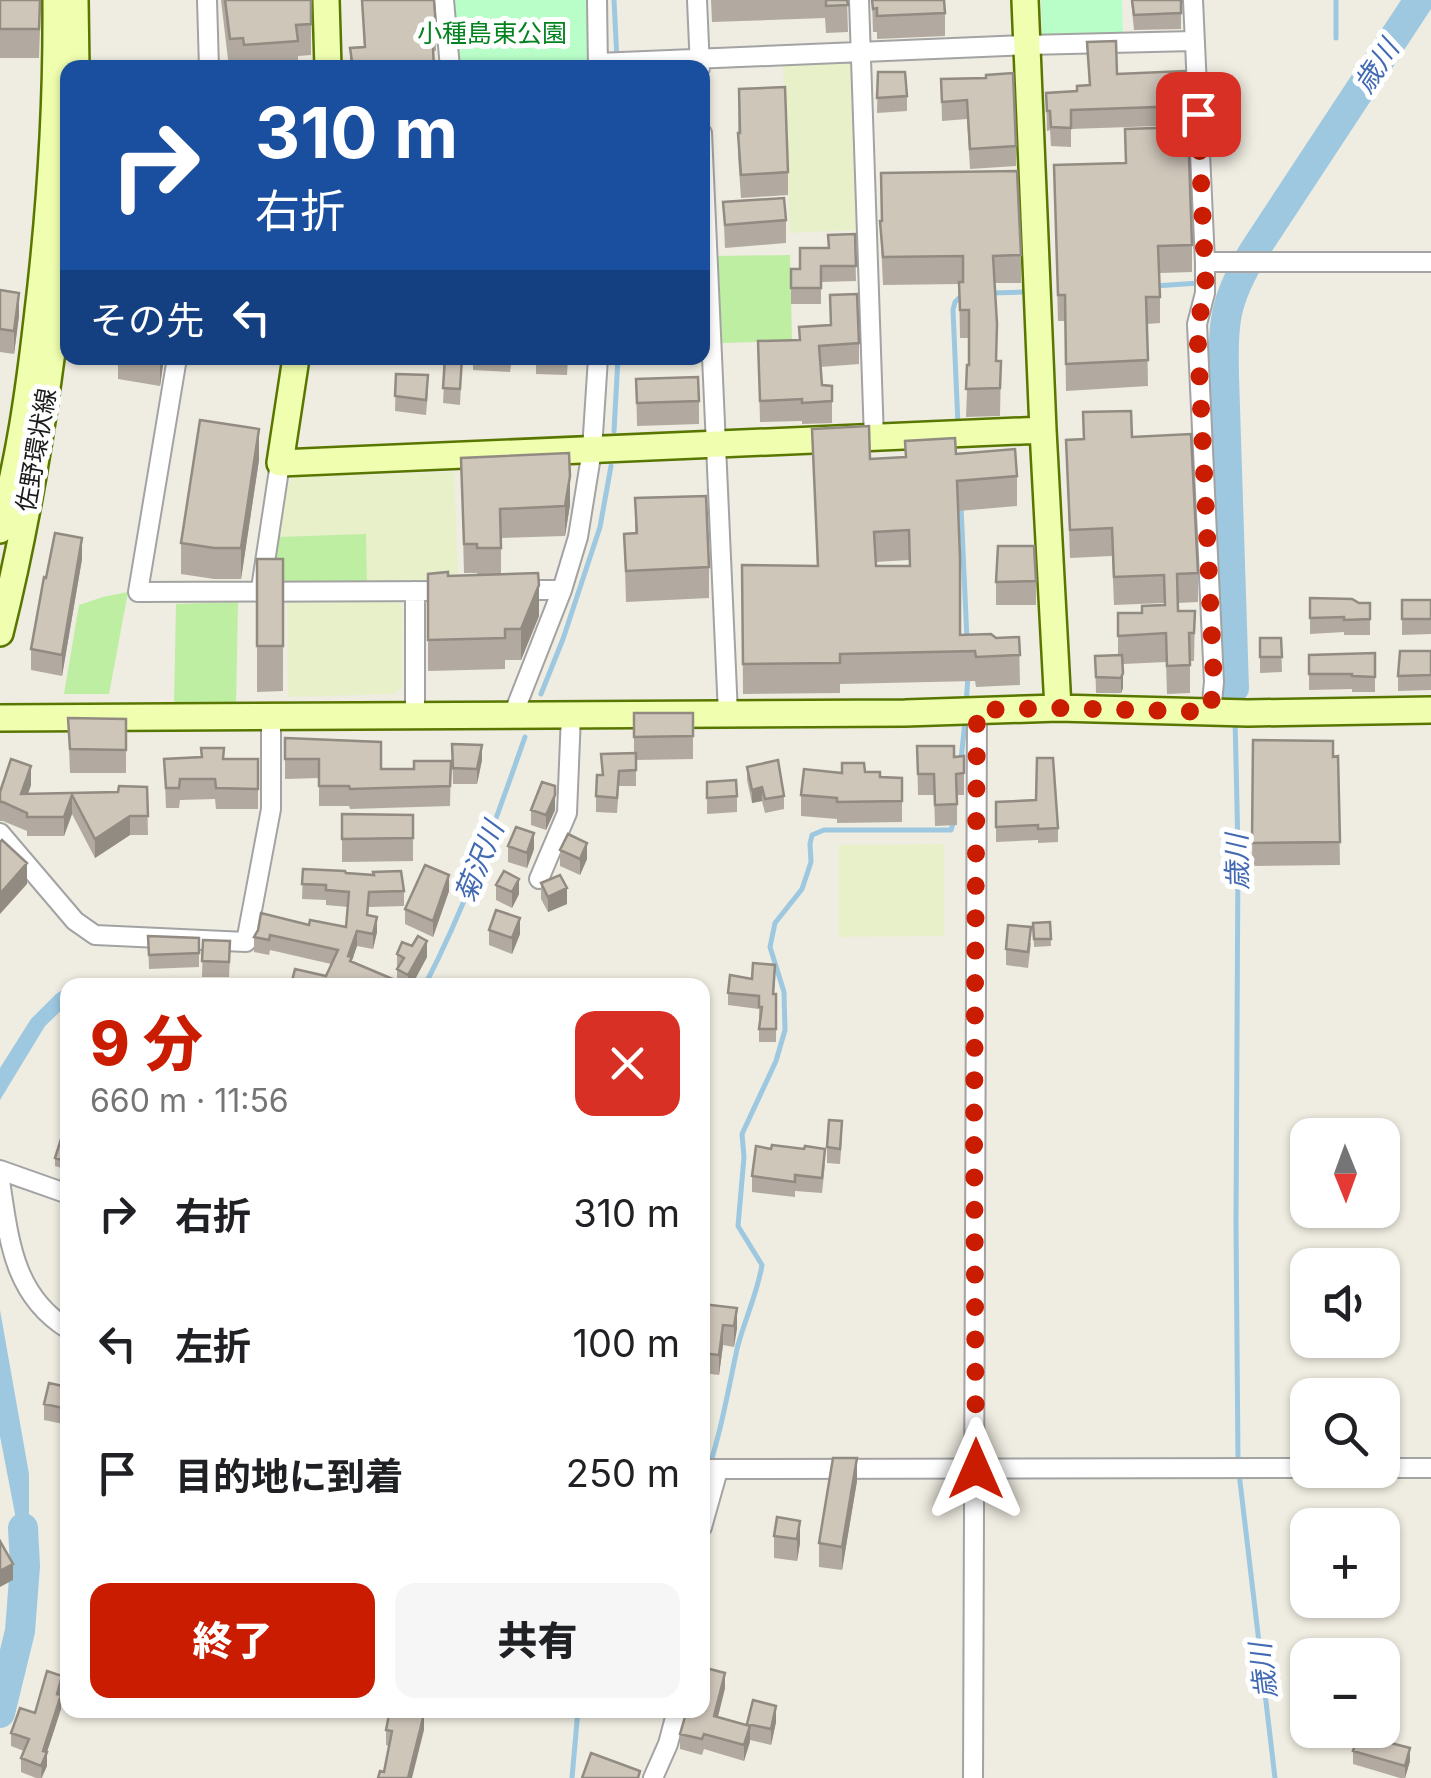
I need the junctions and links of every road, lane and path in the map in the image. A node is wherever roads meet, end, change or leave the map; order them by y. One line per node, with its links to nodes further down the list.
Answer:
1 (56, 0): 21 (street, 佐野環状線)
2 (74, 0): 14 (street)
3 (207, 0): 15 (street)
4 (326, 0): 16 (street)
5 (444, 0): 17 (street)
6 (596, 0): 18 (street)
7 (697, 0): 19 (street)
8 (859, 0): 13 (street)
9 (1025, 0): 12 (street)
10 (1193, 0): 11 (street)
11 (1194, 41): 12 (street); 22 (street)
12 (1027, 45): 13 (street); 28 (street)
13 (861, 53): 20 (street); 29 (street)
14 (76, 60)
15 (209, 60)
16 (328, 60)
17 (449, 60)
18 (601, 60)
19 (700, 60)
20 (710, 63)
21 (59, 245): 33 (street, 佐野環状線); 39 (street, 佐野環状線)
22 (1205, 262): 23 (street); 43 (street)
23 (1431, 262)
24 (710, 325): 30 (street)
25 (176, 365): 38 (street)
26 (295, 365): 32 (street)
27 (598, 365): 31 (street)
28 (1043, 430): 29 (street); 40 (street)
29 (874, 439): 30 (street)
30 (715, 445): 31 (street); 44 (street)
31 (592, 450): 32 (street); 35 (street)
32 (280, 463): 38 (street)
33 (0, 530)
34 (507, 590): 35 (street)
35 (562, 590): 45 (street)
36 (415, 591): 37 (street); 38 (street); 47 (street)
37 (470, 591)
38 (262, 593)
39 (0, 634)
40 (1058, 708): 41 (street); 43 (street)
41 (977, 710): 44 (street); 60 (street)
42 (1431, 710): 43 (street)
43 (1229, 713)
44 (728, 714): 46 (street)
45 (513, 715): 46 (street); 47 (street)
46 (571, 715): 51 (street)
47 (415, 716): 48 (street)
48 (271, 717): 49 (street); 50 (street)
49 (0, 718)
50 (0, 833)
51 (538, 878)
52 (0, 1170): 54 (street)
53 (0, 1181): 55 (street)
54 (60, 1191)
55 (60, 1324)
56 (1290, 1468): 60 (street)
57 (1400, 1468): 58 (street)
58 (1431, 1468)
59 (710, 1469): 60 (street)
60 (976, 1469): 63 (street)
61 (675, 1718): 62 (street)
62 (653, 1778)
63 (973, 1778)

